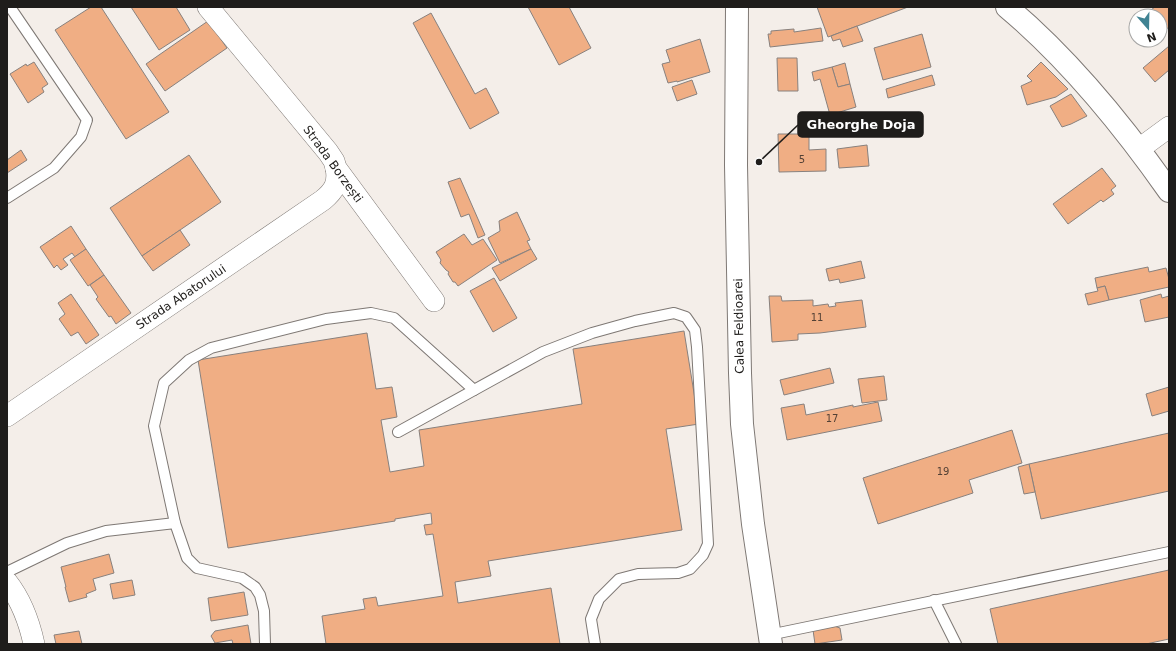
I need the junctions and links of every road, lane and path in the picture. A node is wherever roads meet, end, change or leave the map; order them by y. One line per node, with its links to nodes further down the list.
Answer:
1 (10, 7): 11 (lane)
2 (208, 7): 6 (street, Strada Borzești)
3 (221, 7): 6 (street, Strada Borzești)
4 (737, 7): 21 (main road, Calea Feldioarei)
5 (1007, 7): 8 (main road)
6 (228, 30): 9 (street, Strada Borzești)
7 (1169, 127): 8 (street)
8 (1139, 149): 10 (main road)
9 (336, 168): 12 (street, Strada Borzești); 14 (street, Strada Abatorului)
10 (1169, 191)
11 (7, 198)
12 (434, 301)
13 (474, 390): 15 (lane); 16 (lane); 24 (lane)
14 (7, 416)
15 (398, 432)
16 (176, 523): 18 (lane); 23 (lane)
17 (1169, 552): 20 (lane)
18 (7, 572)
19 (7, 582): 22 (street)
20 (934, 600): 21 (lane); 25 (lane)
21 (770, 640)
22 (34, 644)
23 (265, 644)
24 (595, 644)
25 (956, 644)

